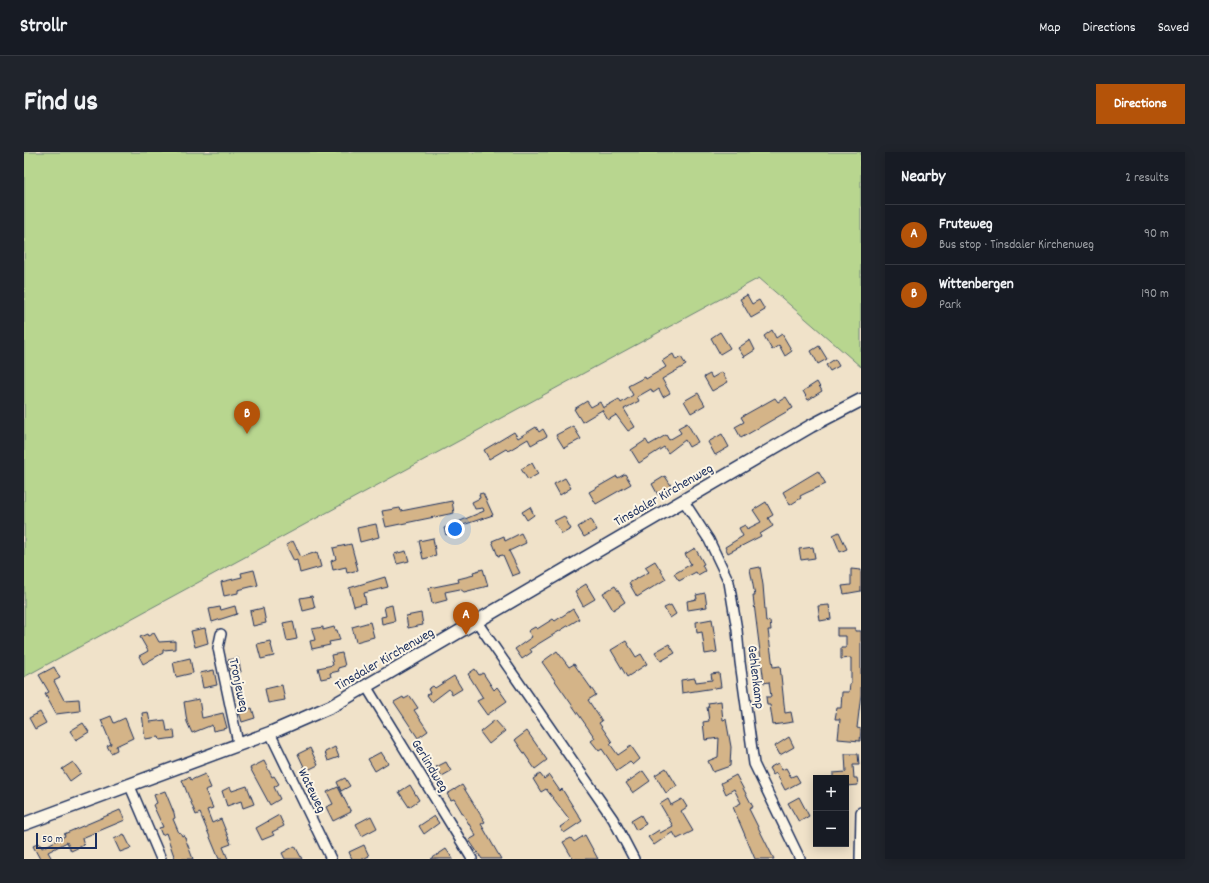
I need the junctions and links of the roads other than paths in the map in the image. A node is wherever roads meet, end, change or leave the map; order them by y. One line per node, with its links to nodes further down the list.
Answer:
1 (861, 400): 2 (street, Tinsdaler Kirchenweg)
2 (683, 500): 3 (street, Tinsdaler Kirchenweg); 15 (street, Gehlenkamp)
3 (477, 622): 5 (street, Tinsdaler Kirchenweg); 14 (street)
4 (221, 634): 7 (street, Tronjeweg)
5 (366, 686): 6 (street, Tinsdaler Kirchenweg); 13 (street, Gerlindweg)
6 (270, 732): 7 (street, Tinsdaler Kirchenweg); 12 (street, Wateweg)
7 (238, 743): 8 (street, Tinsdaler Kirchenweg)
8 (129, 784): 10 (street, Tinsdaler Kirchenweg); 11 (street)
9 (861, 812): 16 (street)
10 (24, 824)
11 (161, 859)
12 (331, 859)
13 (472, 859)
14 (634, 859)
15 (800, 859)
16 (860, 859)

